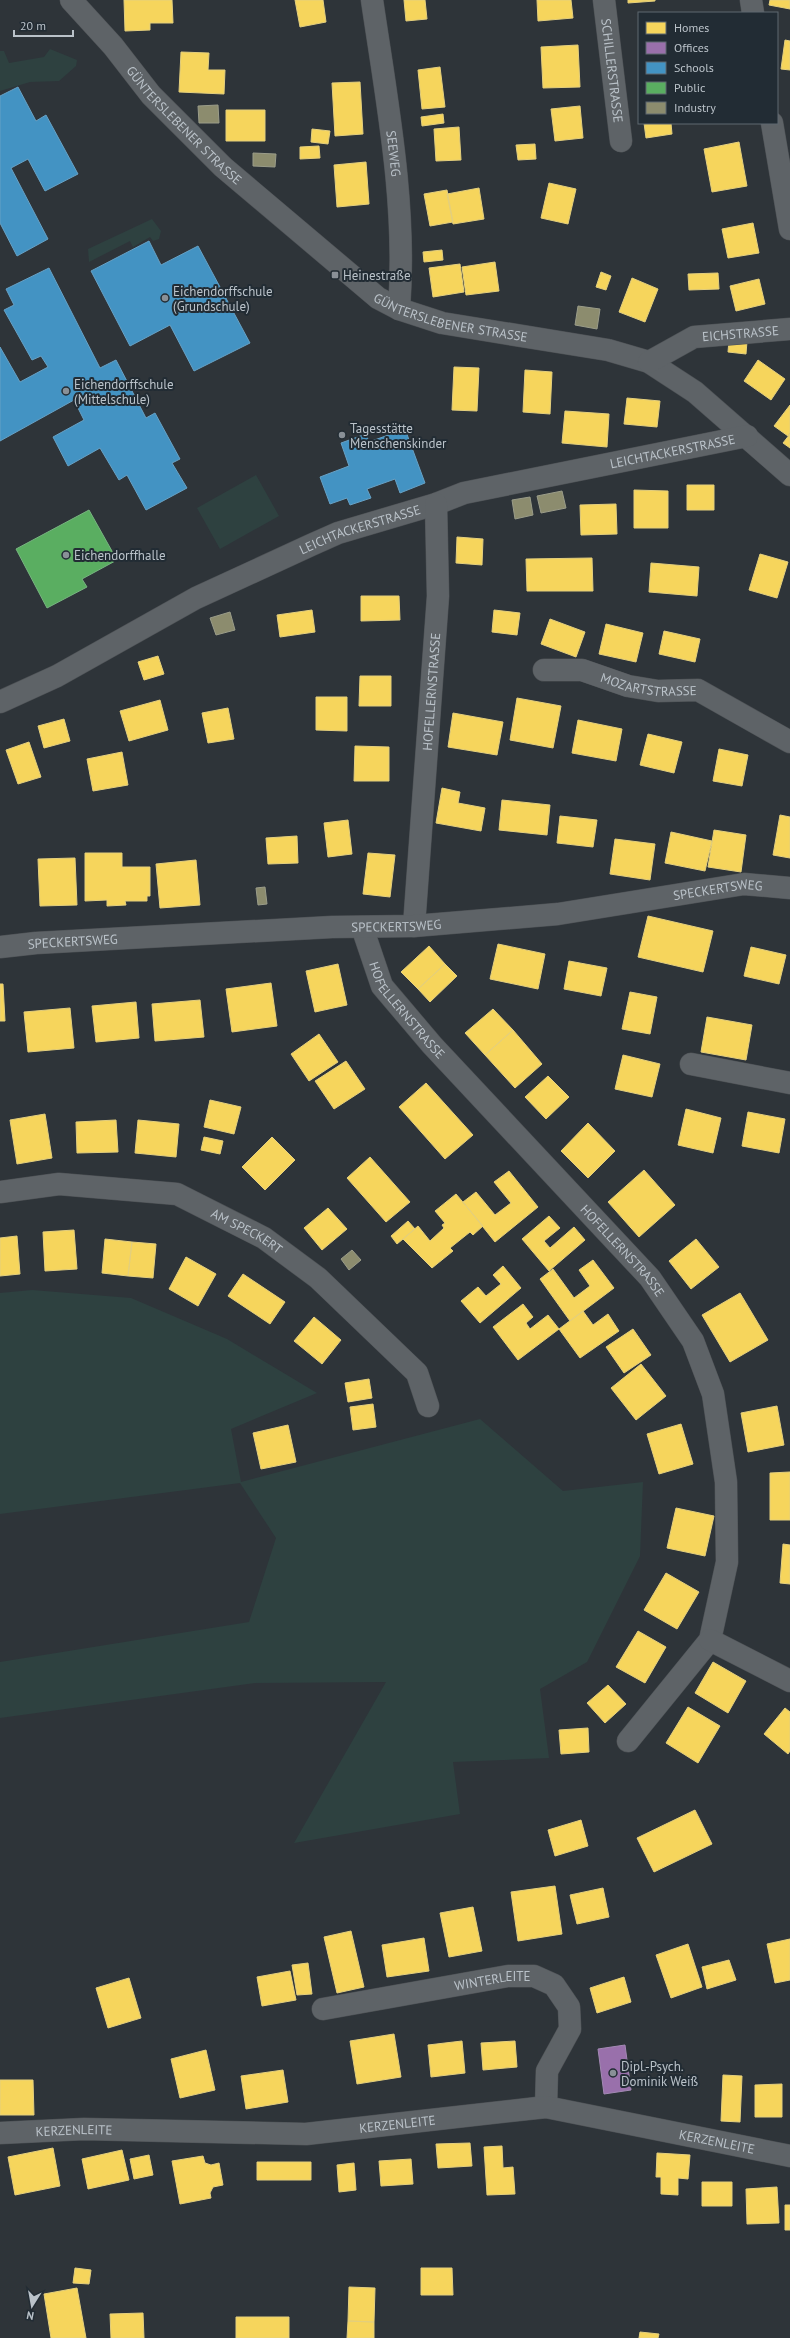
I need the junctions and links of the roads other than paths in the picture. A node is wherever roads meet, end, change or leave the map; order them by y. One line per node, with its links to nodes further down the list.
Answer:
1 (71, 0): 9 (street, GÜNTERSLEBENER STRASSE)
2 (372, 0): 9 (street, SEEWEG)
3 (604, 0): 7 (street, SCHILLERSTRASSE)
4 (751, 0): 5 (street)
5 (754, 12)
6 (772, 124): 8 (street)
7 (621, 141)
8 (790, 229)
9 (399, 308): 11 (street, GÜNTERSLEBENER STRASSE)
10 (790, 329): 11 (street, EICHSTRASSE)
11 (649, 362): 12 (street, GÜNTERSLEBENER STRASSE)
12 (747, 436): 13 (street, GÜNTERSLEBENER STRASSE); 14 (street, LEICHTACKERSTRASSE)
13 (790, 475)
14 (436, 504): 16 (street, LEICHTACKERSTRASSE); 19 (street, HOFELLERNSTRASSE)
15 (544, 670): 17 (street, MOZARTSTRASSE)
16 (0, 702)
17 (790, 742)
18 (790, 888): 19 (street, SPECKERTSWEG)
19 (414, 926): 20 (street, SPECKERTSWEG)
20 (362, 927): 21 (street, SPECKERTSWEG); 26 (street, HOFELLERNSTRASSE)
21 (0, 947)
22 (691, 1064): 23 (street)
23 (790, 1083)
24 (0, 1192): 25 (street, AM SPECKERT)
25 (428, 1406)
26 (710, 1640): 27 (street); 28 (street, HOFELLERNSTRASSE)
27 (790, 1681)
28 (628, 1741)
29 (323, 2009): 30 (street, WINTERLEITE)
30 (546, 2107): 31 (street, KERZENLEITE); 32 (street, KERZENLEITE)
31 (0, 2133)
32 (790, 2156)

